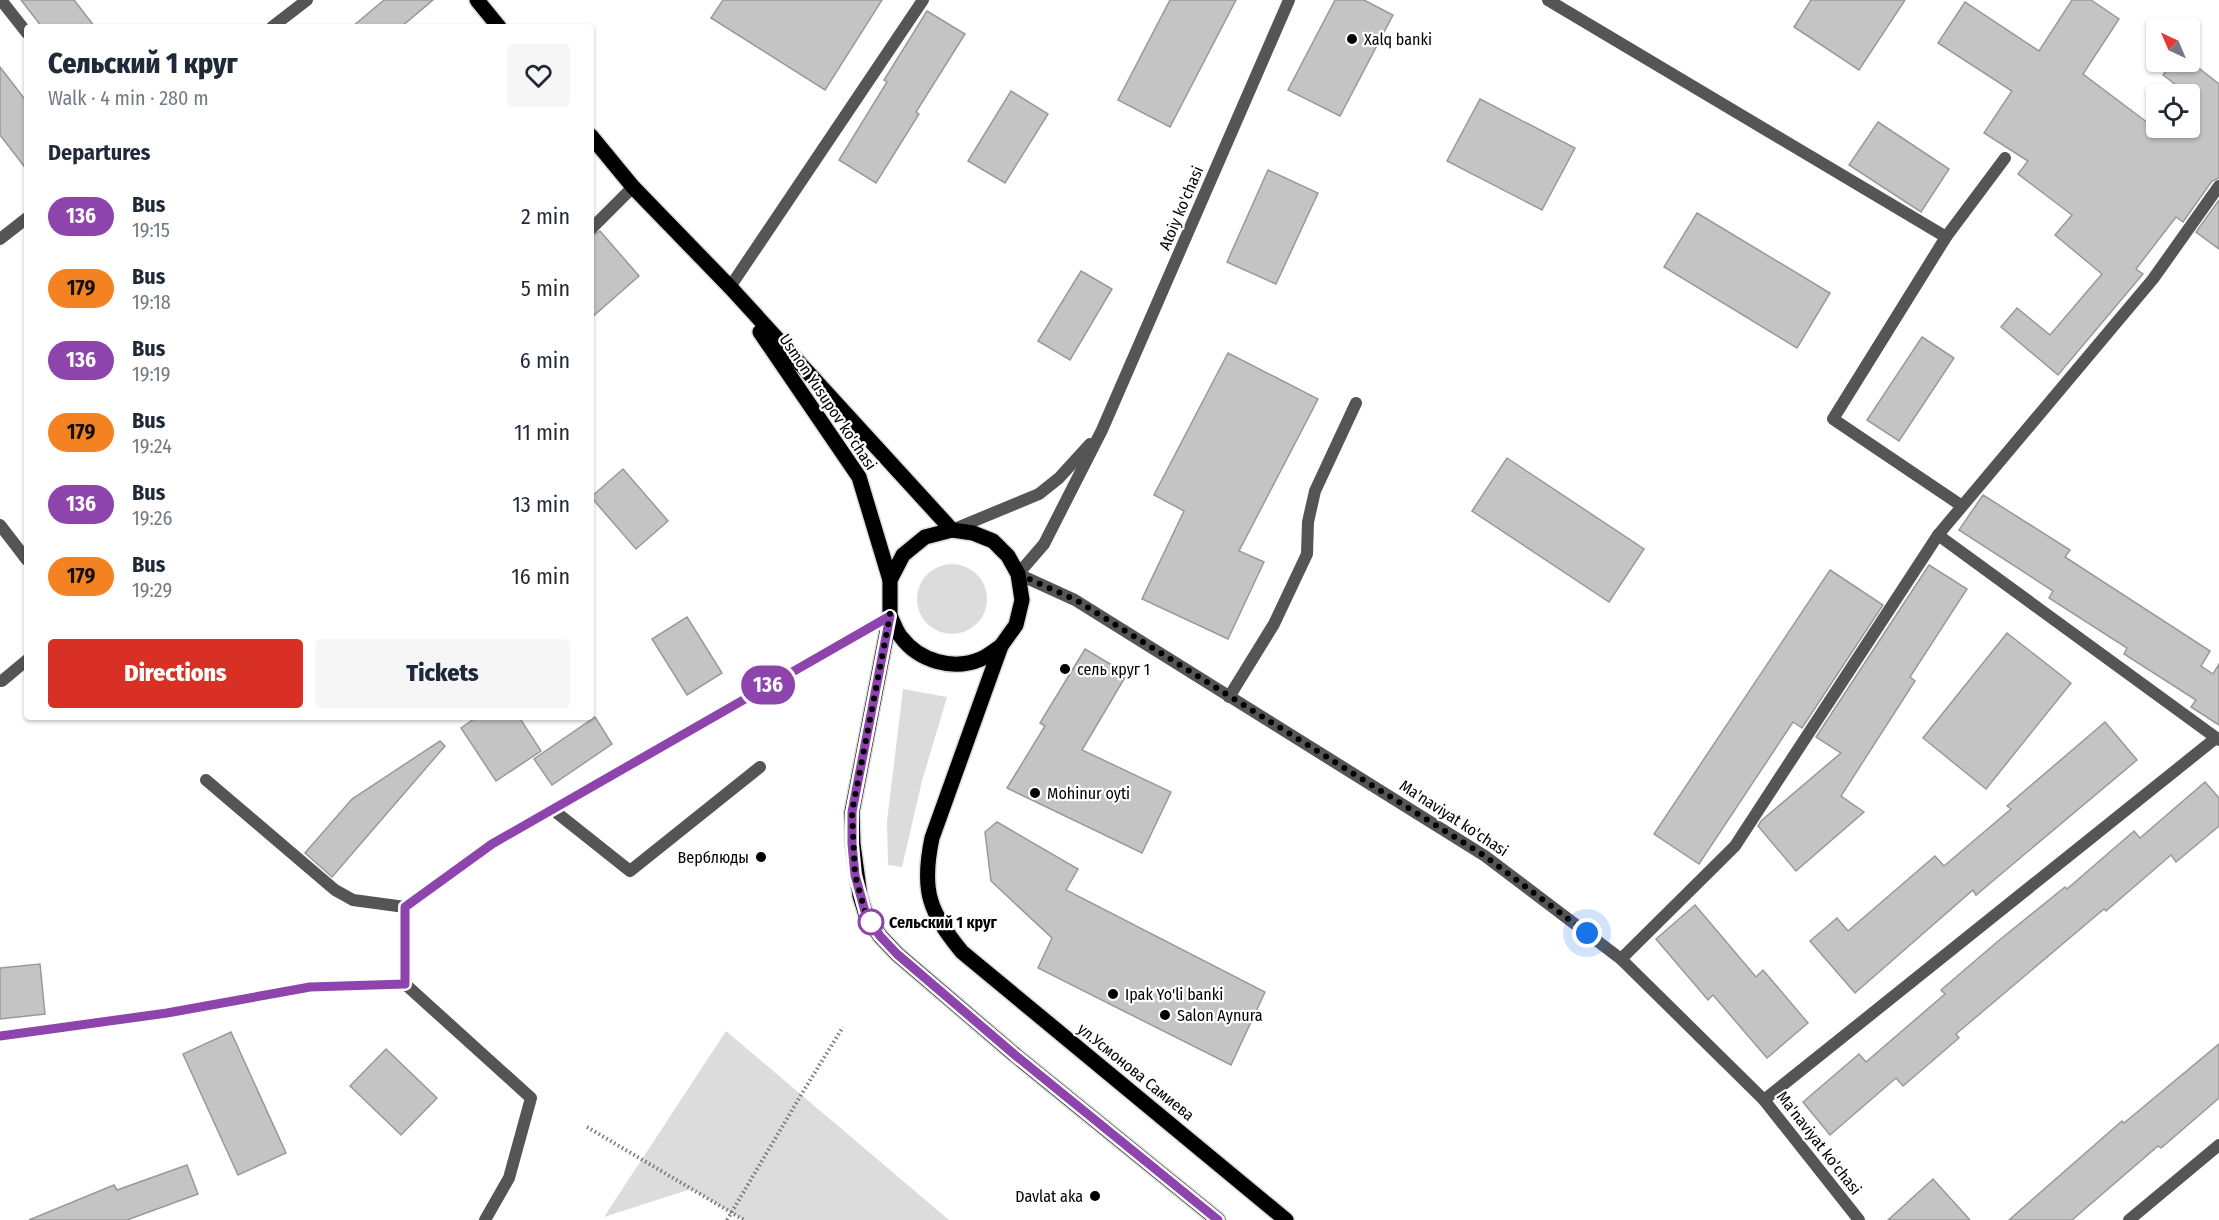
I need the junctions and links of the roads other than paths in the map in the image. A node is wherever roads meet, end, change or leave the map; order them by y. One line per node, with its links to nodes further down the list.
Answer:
1 (1, 0): 9 (street)
2 (307, 0): 7 (street)
3 (477, 0): 8 (main road)
4 (923, 0): 18 (street)
5 (1289, 0): 20 (street, Atoiy ko'chasi)
6 (1548, 0): 16 (street)
7 (276, 24)
8 (497, 24)
9 (24, 29)
10 (594, 140): 12 (main road, Usmon Yusupov ko'chasi)
11 (2005, 158): 16 (street)
12 (633, 186): 15 (street); 18 (main road, Usmon Yusupov ko'chasi)
13 (2219, 186): 21 (street)
14 (24, 220): 17 (street)
15 (594, 226)
16 (1946, 237): 21 (street)
17 (0, 239)
18 (730, 287): 23 (main road, Usmon Yusupov ko'chasi); 27 (main road, Usmon Yusupov ko'chasi)
19 (1356, 403): 32 (street)
20 (1102, 430): 23 (street, Atoiy ko'chasi); 26 (street, Atoiy ko'chasi)
21 (1962, 506): 24 (street)
22 (0, 525): 25 (street)
23 (952, 530): 26 (main road); 27 (main road)
24 (1938, 535): 33 (street); 38 (street)
25 (24, 556)
26 (1018, 574): 29 (main road); 32 (street, Ma'naviyat ko'chasi)
27 (890, 580): 28 (main road)
28 (890, 616): 29 (main road); 36 (street); 44 (main road)
29 (1000, 646): 45 (main road, ул.Усмонова Самиева)
30 (24, 663): 31 (street)
31 (2, 681)
32 (1229, 697): 38 (street, Ma'naviyat ko'chasi)
33 (2218, 739): 41 (street)
34 (760, 768): 36 (street)
35 (206, 780): 37 (street)
36 (552, 809): 37 (street)
37 (405, 907): 39 (street)
38 (1621, 959): 41 (street, Ma'naviyat ko'chasi)
39 (405, 984): 40 (street); 43 (street)
40 (0, 1036)
41 (1764, 1100): 46 (street, Ma'naviyat ko'chasi)
42 (2219, 1145): 47 (street)
43 (485, 1220)
44 (1218, 1220)
45 (1286, 1220)
46 (1859, 1220)
47 (2128, 1220)

